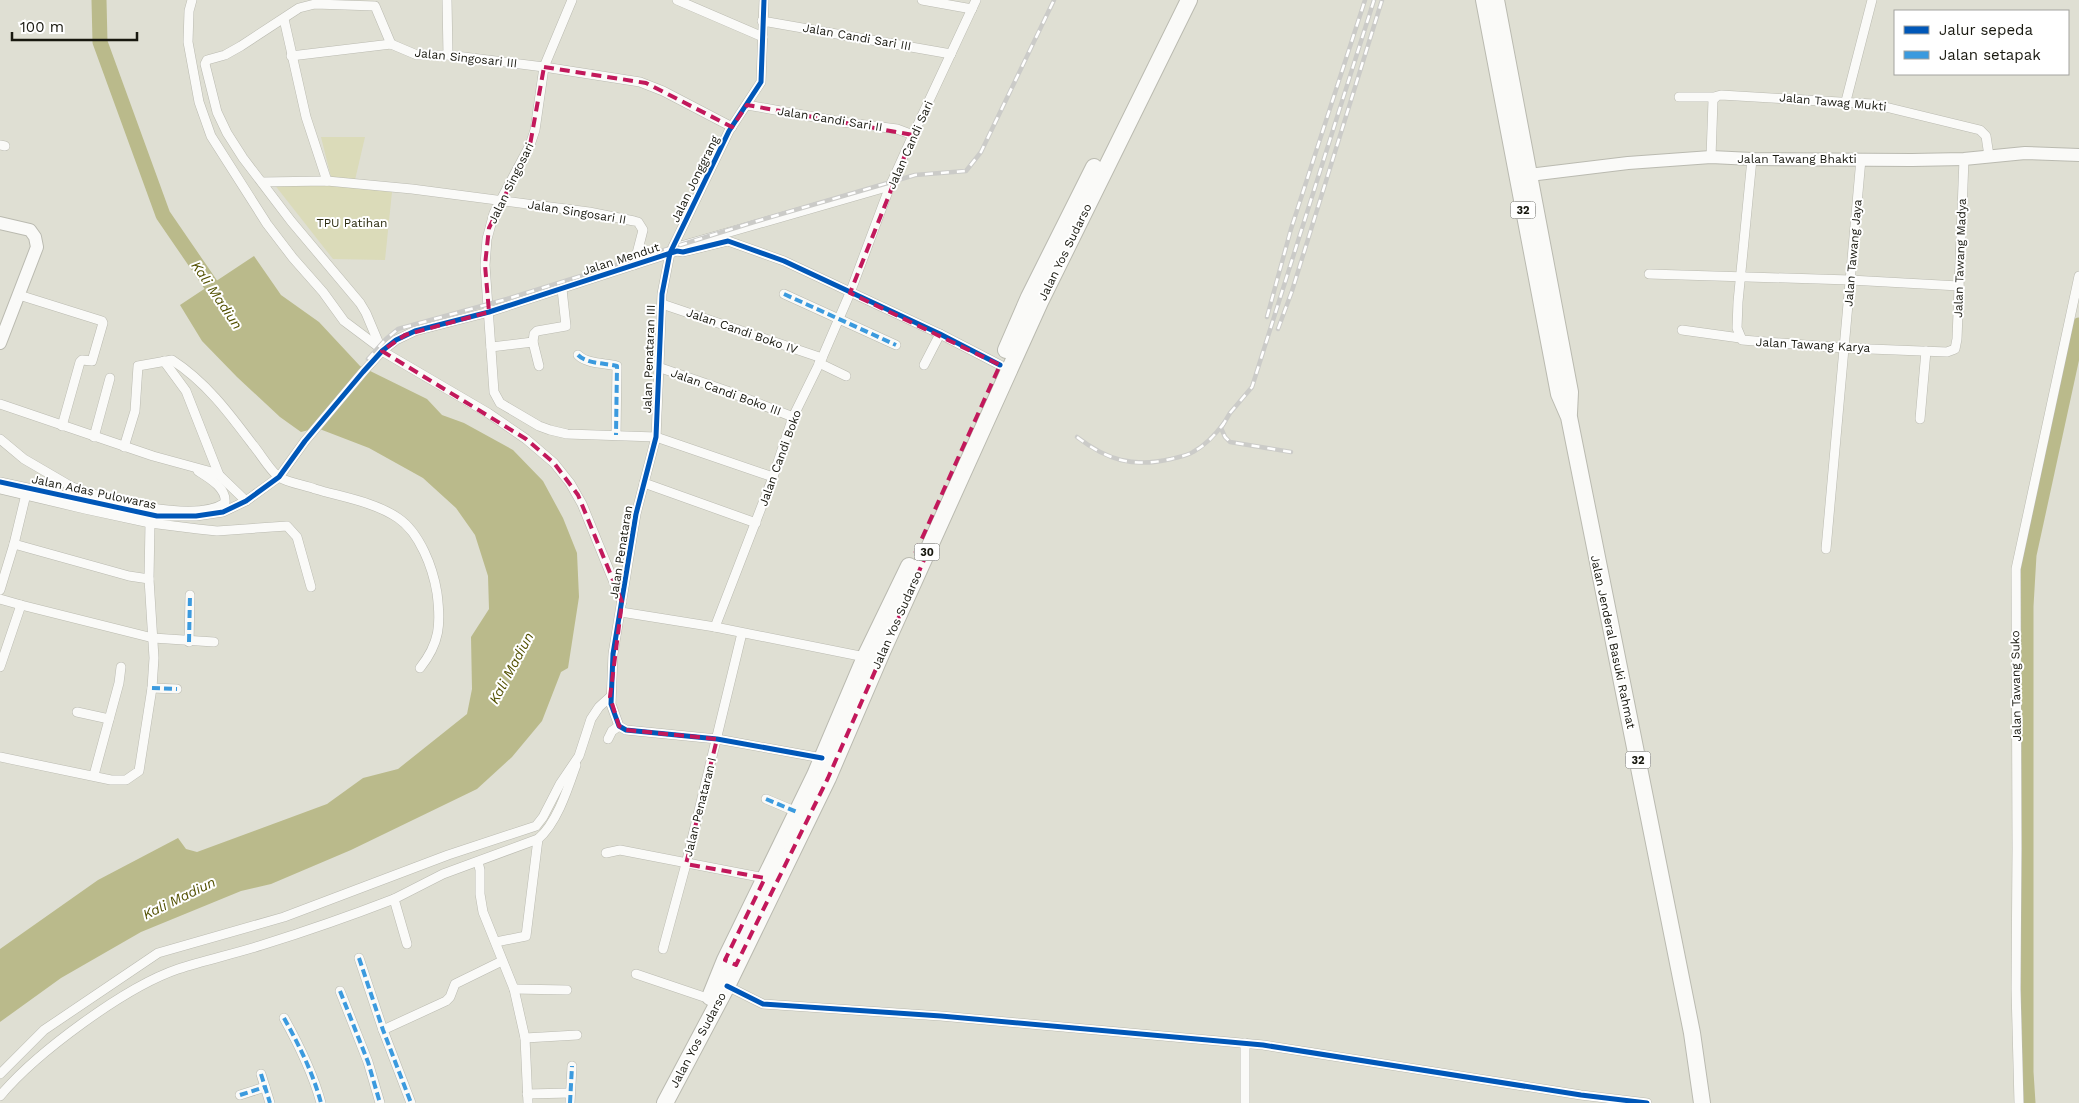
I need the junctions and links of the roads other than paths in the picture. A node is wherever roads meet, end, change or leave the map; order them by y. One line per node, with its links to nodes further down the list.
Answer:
1 (192, 0): 62 (street)
2 (447, 0): 18 (street)
3 (572, 0): 20 (street, Jalan Singosari)
4 (677, 0): 15 (street)
5 (764, 0): 14 (street, Jalan Jonggrang)
6 (922, 0): 11 (street)
7 (1176, 0): 69 (highway, Jalan Yos Sudarso / 30)
8 (1189, 0): 99 (highway, Jalan Yos Sudarso / 30)
9 (1872, 0): 23 (street)
10 (374, 3): 13 (street); 16 (street)
11 (974, 4): 17 (street, Jalan Candi Sari)
12 (1491, 6): 33 (highway, Jalan Jenderal Basuki Rahmat / 32)
13 (284, 19): 19 (street); 35 (street)
14 (762, 21): 15 (street, Jalan Jonggrang); 17 (street, Jalan Candi Sari III)
15 (763, 37): 24 (street, Jalan Jonggrang)
16 (391, 44): 18 (street, Jalan Singosari III); 19 (street)
17 (952, 54): 26 (street, Jalan Candi Sari)
18 (448, 55): 20 (street, Jalan Singosari III)
19 (291, 56): 34 (street)
20 (544, 67): 25 (street, Jalan Singosari III); 37 (street, Jalan Singosari)
21 (1678, 97): 22 (street, Jalan Tawag Mukti)
22 (1714, 97): 23 (street, Jalan Tawag Mukti); 29 (street)
23 (1846, 101): 28 (street, Jalan Tawag Mukti)
24 (747, 105): 25 (street, Jalan Jonggrang); 26 (street, Jalan Candi Sari II)
25 (732, 127): 40 (street, Jalan Jonggrang)
26 (913, 134): 36 (street, Jalan Candi Sari)
27 (2079, 155): 28 (street, Jalan Tawang Bhakti)
28 (1989, 156): 32 (street, Jalan Tawang Bhakti)
29 (1711, 157): 30 (street, Jalan Tawang Bhakti); 33 (street, Jalan Tawang Bhakti)
30 (1752, 159): 31 (street, Jalan Tawang Bhakti); 43 (street, Jalan Tawang Karya)
31 (1861, 159): 32 (street, Jalan Tawang Bhakti); 45 (street, Jalan Tawang Jaya)
32 (1964, 159): 46 (street, Jalan Tawang Madya)
33 (1523, 176): 172 (highway, Jalan Jenderal Basuki Rahmat / 32)
34 (327, 181): 35 (street, Jalan Singosari II); 37 (street, Jalan Singosari II)
35 (262, 182): 62 (street)
36 (890, 186): 39 (street, Jalan Mendut); 48 (street, Jalan Candi Sari)
37 (500, 200): 41 (street, Jalan Singosari II); 52 (street, Jalan Singosari)
38 (0, 223): 50 (street)
39 (729, 237): 40 (street, Jalan Mendut); 48 (street)
40 (674, 252): 41 (street, Jalan Mendut); 51 (street, Jalan Penataran III)
41 (634, 265): 47 (street, Jalan Mendut)
42 (1648, 274): 43 (street)
43 (1741, 276): 45 (street); 56 (street, Jalan Tawang Karya)
44 (2079, 276): 173 (street, Jalan Tawang Suko)
45 (1850, 280): 46 (street); 61 (street, Jalan Tawang Jaya)
46 (1960, 286): 64 (street, Jalan Tawang Madya)
47 (562, 289): 52 (street, Jalan Mendut); 57 (street)
48 (850, 292): 53 (street, Jalan Candi Boko); 55 (street)
49 (784, 294): 53 (street)
50 (19, 295): 58 (street); 78 (street)
51 (662, 304): 67 (street, Jalan Candi Boko IV); 71 (street, Jalan Penataran III)
52 (489, 312): 60 (street); 62 (street, Jalan Mendut)
53 (839, 318): 59 (street); 67 (street, Jalan Candi Boko)
54 (1682, 330): 56 (street)
55 (940, 334): 68 (street); 69 (street)
56 (1740, 338): 61 (street, Jalan Tawang Karya)
57 (533, 342): 60 (street); 70 (street)
58 (0, 343)
59 (896, 345)
60 (491, 347): 79 (street)
61 (1844, 348): 63 (street, Jalan Tawang Karya); 98 (street, Jalan Tawang Jaya)
62 (381, 350): 75 (street, Jalan Mendut); 106 (street)
63 (1926, 351): 64 (street, Jalan Tawang Karya); 77 (street)
64 (1947, 352)
65 (578, 355): 79 (street)
66 (164, 361): 83 (street); 85 (street); 86 (street)
67 (821, 361): 72 (street, Jalan Candi Boko IV); 76 (street, Jalan Candi Boko)
68 (924, 365)
69 (1000, 365): 99 (highway, Jalan Yos Sudarso / 30)
70 (539, 366)
71 (658, 367): 76 (street, Jalan Candi Boko III); 81 (street, Jalan Penataran III)
72 (846, 376)
73 (110, 378): 80 (street)
74 (0, 404): 78 (street)
75 (328, 414): 86 (street, Jalan Adas Pulowaras)
76 (793, 417): 87 (street, Jalan Candi Boko)
77 (1920, 419)
78 (62, 426): 80 (street)
79 (616, 435): 81 (street)
80 (94, 436): 83 (street)
81 (656, 437): 87 (street); 89 (street, Jalan Penataran)
82 (0, 439): 90 (street)
83 (124, 446): 84 (street)
84 (191, 466): 85 (street); 90 (street)
85 (219, 475): 94 (street)
86 (279, 477): 94 (street, Jalan Adas Pulowaras); 117 (street)
87 (773, 477): 96 (street, Jalan Candi Boko)
88 (0, 482): 92 (street, Jalan Adas Pulowaras)
89 (644, 483): 96 (street); 106 (street, Jalan Penataran)
90 (72, 487): 93 (street)
91 (0, 489): 92 (street)
92 (27, 491): 93 (street, Jalan Adas Pulowaras); 95 (street); 97 (street)
93 (68, 497): 94 (street, Jalan Adas Pulowaras)
94 (246, 501)
95 (150, 523): 100 (street); 101 (street)
96 (756, 523): 107 (street, Jalan Candi Boko)
97 (14, 544): 100 (street); 102 (street)
98 (1826, 549)
99 (919, 558): 114 (highway, Jalan Yos Sudarso / 30); 143 (highway, Jalan Yos Sudarso / 30)
100 (149, 579): 111 (street)
101 (311, 587)
102 (0, 590)
103 (190, 595): 112 (street)
104 (0, 599): 105 (street)
105 (21, 605): 110 (street); 111 (street)
106 (622, 607): 107 (street, Jalan Penataran); 120 (street)
107 (716, 627): 108 (street, Jalan Penataran)
108 (742, 633): 114 (street, Jalan Penataran); 125 (street, Jalan Penataran I)
109 (0, 635): 110 (street)
110 (10, 638): 115 (street)
111 (153, 638): 112 (street); 118 (street)
112 (189, 642): 113 (street)
113 (214, 642)
114 (865, 657): 128 (highway, Jalan Yos Sudarso / 30)
115 (0, 667)
116 (121, 667): 122 (street)
117 (420, 668)
118 (152, 688): 119 (street); 129 (street)
119 (177, 689)
120 (605, 702): 123 (street); 126 (street)
121 (77, 712): 122 (street)
122 (109, 719): 129 (street)
123 (619, 726): 124 (street); 125 (street)
124 (608, 739)
125 (717, 739): 128 (street); 135 (street, Jalan Penataran I)
126 (579, 756): 132 (street); 156 (street)
127 (0, 757): 129 (street)
128 (822, 758): 131 (highway, Jalan Yos Sudarso / 30)
129 (94, 775)
130 (766, 799): 131 (street)
131 (797, 812): 136 (highway, Jalan Yos Sudarso / 30)
132 (538, 839): 134 (street); 138 (street)
133 (606, 853): 135 (street)
134 (478, 862): 137 (street); 138 (street)
135 (686, 864): 136 (street); 140 (street, Jalan Penataran I)
136 (765, 878): 143 (highway, Jalan Yos Sudarso / 30)
137 (394, 899): 139 (street); 161 (street)
138 (496, 942): 142 (street)
139 (407, 944)
140 (663, 949)
141 (359, 958): 151 (street)
142 (502, 961): 146 (street); 151 (street)
143 (731, 963): 145 (highway, Jalan Yos Sudarso / 30); 149 (highway, Jalan Yos Sudarso / 30)
144 (636, 974): 149 (street)
145 (727, 986): 154 (street); 169 (highway, Jalan Yos Sudarso / 30)
146 (514, 989): 147 (street); 153 (street)
147 (567, 990)
148 (340, 991): 165 (street)
149 (710, 999): 168 (highway, Jalan Yos Sudarso / 30)
150 (284, 1018): 164 (street)
151 (383, 1030): 166 (street)
152 (577, 1035): 153 (street)
153 (525, 1038): 162 (street)
154 (1245, 1043): 170 (street); 171 (street)
155 (572, 1066): 159 (street)
156 (0, 1074)
157 (261, 1074): 158 (street)
158 (265, 1087): 160 (street); 163 (street)
159 (570, 1092): 162 (street); 167 (street)
160 (240, 1095)
161 (0, 1096)
162 (528, 1098)
163 (270, 1103)
164 (321, 1103)
165 (380, 1103)
166 (411, 1103)
167 (570, 1103)
168 (654, 1103)
169 (665, 1103)
170 (1245, 1103)
171 (1647, 1103)
172 (1702, 1103)
173 (2019, 1103)

